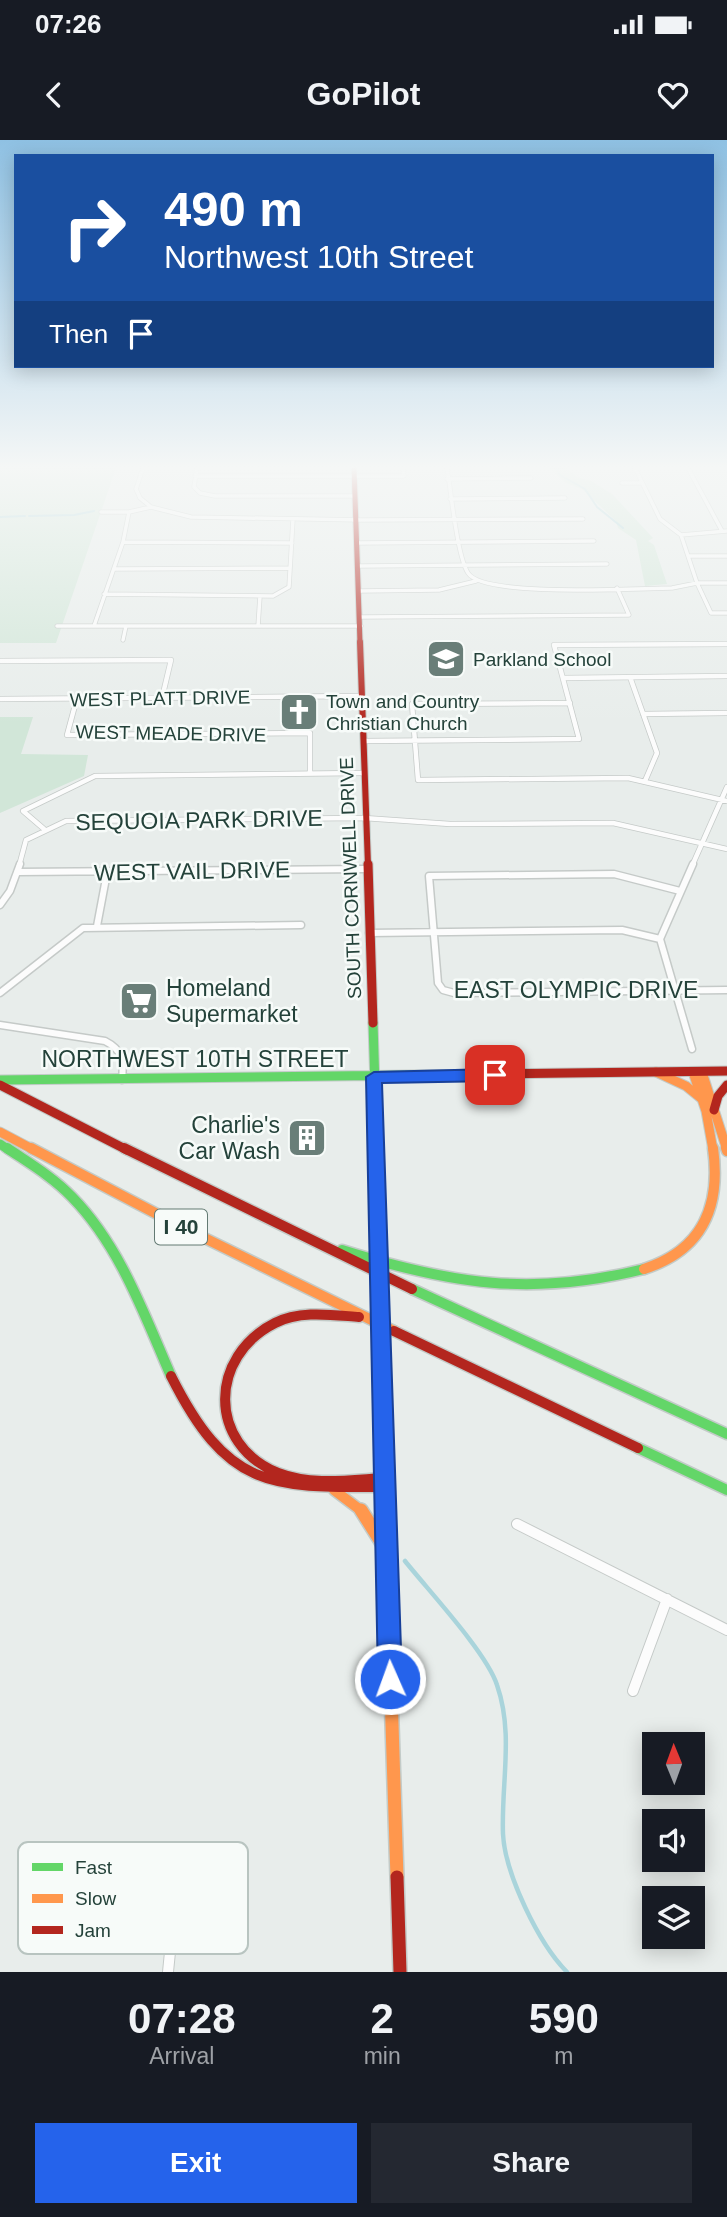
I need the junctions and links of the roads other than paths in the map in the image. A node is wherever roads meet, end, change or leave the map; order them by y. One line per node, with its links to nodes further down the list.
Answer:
1 (118, 553): 11 (street)
2 (291, 553): 10 (street)
3 (358, 553): 9 (main road, SOUTH CORNWELL DRIVE)
4 (463, 553): 7 (street)
5 (688, 556): 6 (street); 13 (street)
6 (727, 556)
7 (465, 564): 8 (street); 9 (street); 12 (street)
8 (607, 564)
9 (359, 566): 16 (main road, SOUTH CORNWELL DRIVE)
10 (289, 568): 11 (street); 18 (street)
11 (114, 569): 17 (street)
12 (476, 581): 15 (street); 16 (street)
13 (697, 583): 14 (street); 15 (street); 19 (street)
14 (727, 583)
15 (617, 588): 20 (street)
16 (359, 591): 20 (main road, SOUTH CORNWELL DRIVE)
17 (104, 594): 18 (street); 22 (street)
18 (260, 596): 24 (street)
19 (727, 613)
20 (360, 621): 24 (street); 31 (main road, SOUTH CORNWELL DRIVE)
21 (57, 626): 22 (street)
22 (94, 626): 23 (street)
23 (126, 626): 24 (street); 25 (street)
24 (258, 626)
25 (123, 640)
26 (727, 644): 30 (street)
27 (0, 661): 33 (street)
28 (727, 676): 29 (street)
29 (630, 677): 30 (street); 37 (street)
30 (563, 678): 35 (street)
31 (362, 696): 33 (street, WEST PLATT DRIVE); 38 (main road, SOUTH CORNWELL DRIVE)
32 (77, 698): 33 (street, WEST PLATT DRIVE); 34 (street, WEST PLATT DRIVE); 40 (street, WEST MEADE DRIVE)
33 (162, 698)
34 (0, 699)
35 (570, 703): 39 (street); 39 (street)
36 (727, 713): 37 (street)
37 (643, 714): 42 (street)
38 (363, 741): 39 (street); 41 (main road, SOUTH CORNWELL DRIVE)
39 (415, 741): 42 (street)
40 (310, 773): 41 (street); 46 (street)
41 (363, 773): 45 (main road, SOUTH CORNWELL DRIVE)
42 (645, 781): 44 (street)
43 (727, 787): 44 (street)
44 (724, 800): 47 (street)
45 (365, 818): 46 (street, SEQUOIA PARK DRIVE); 47 (street, SEQUOIA PARK DRIVE); 49 (main road, SOUTH CORNWELL DRIVE)
46 (44, 829): 50 (street, SEQUOIA PARK DRIVE)
47 (702, 843): 48 (street, SEQUOIA PARK DRIVE); 52 (street)
48 (727, 849)
49 (366, 869): 51 (street, WEST VAIL DRIVE); 57 (main road, SOUTH CORNWELL DRIVE)
50 (17, 872): 51 (street, WEST VAIL DRIVE); 53 (street, SEQUOIA PARK DRIVE)
51 (107, 873): 55 (street)
52 (680, 891): 56 (street); 58 (street)
53 (0, 905)
54 (301, 925): 55 (street)
55 (97, 926): 61 (street)
56 (433, 932): 57 (street); 58 (street); 59 (street, EAST OLYMPIC DRIVE)
57 (369, 933): 67 (main road, SOUTH CORNWELL DRIVE)
58 (660, 939): 59 (street)
59 (675, 990): 60 (street, EAST OLYMPIC DRIVE); 63 (street)
60 (727, 990)
61 (0, 992)
62 (0, 1025): 68 (street)
63 (692, 1049)
64 (727, 1071): 66 (main road, NORTHWEST 10TH STREET)
65 (656, 1072): 66 (main road, NORTHWEST 10TH STREET); 67 (main road, NORTHWEST 10TH STREET); 71 (main road)
66 (698, 1072): 71 (main road); 72 (main road)
67 (374, 1077): 68 (main road, NORTHWEST 10TH STREET); 79 (main road, SOUTH CORNWELL DRIVE, bridge)
68 (122, 1080): 69 (main road, NORTHWEST 10TH STREET)
69 (0, 1083): 76 (main road, I 40)
70 (727, 1085): 72 (main road)
71 (702, 1099): 76 (main road)
72 (714, 1110): 75 (main road)
73 (0, 1132): 77 (main road, I 40)
74 (0, 1144): 80 (main road)
75 (727, 1151)
76 (304, 1238): 78 (main road, I 40)
77 (364, 1317): 79 (main road); 81 (main road, I 40)
78 (727, 1434)
79 (384, 1483): 80 (main road); 83 (main road, SOUTH CORNWELL DRIVE)
80 (328, 1488): 83 (main road)
81 (727, 1490)
82 (517, 1524): 84 (street)
83 (385, 1548): 89 (main road, SOUTH CORNWELL DRIVE)
84 (667, 1598): 85 (street); 86 (street)
85 (727, 1630)
86 (633, 1691)
87 (170, 1954): 88 (street)
88 (168, 1972)
89 (400, 1972)

